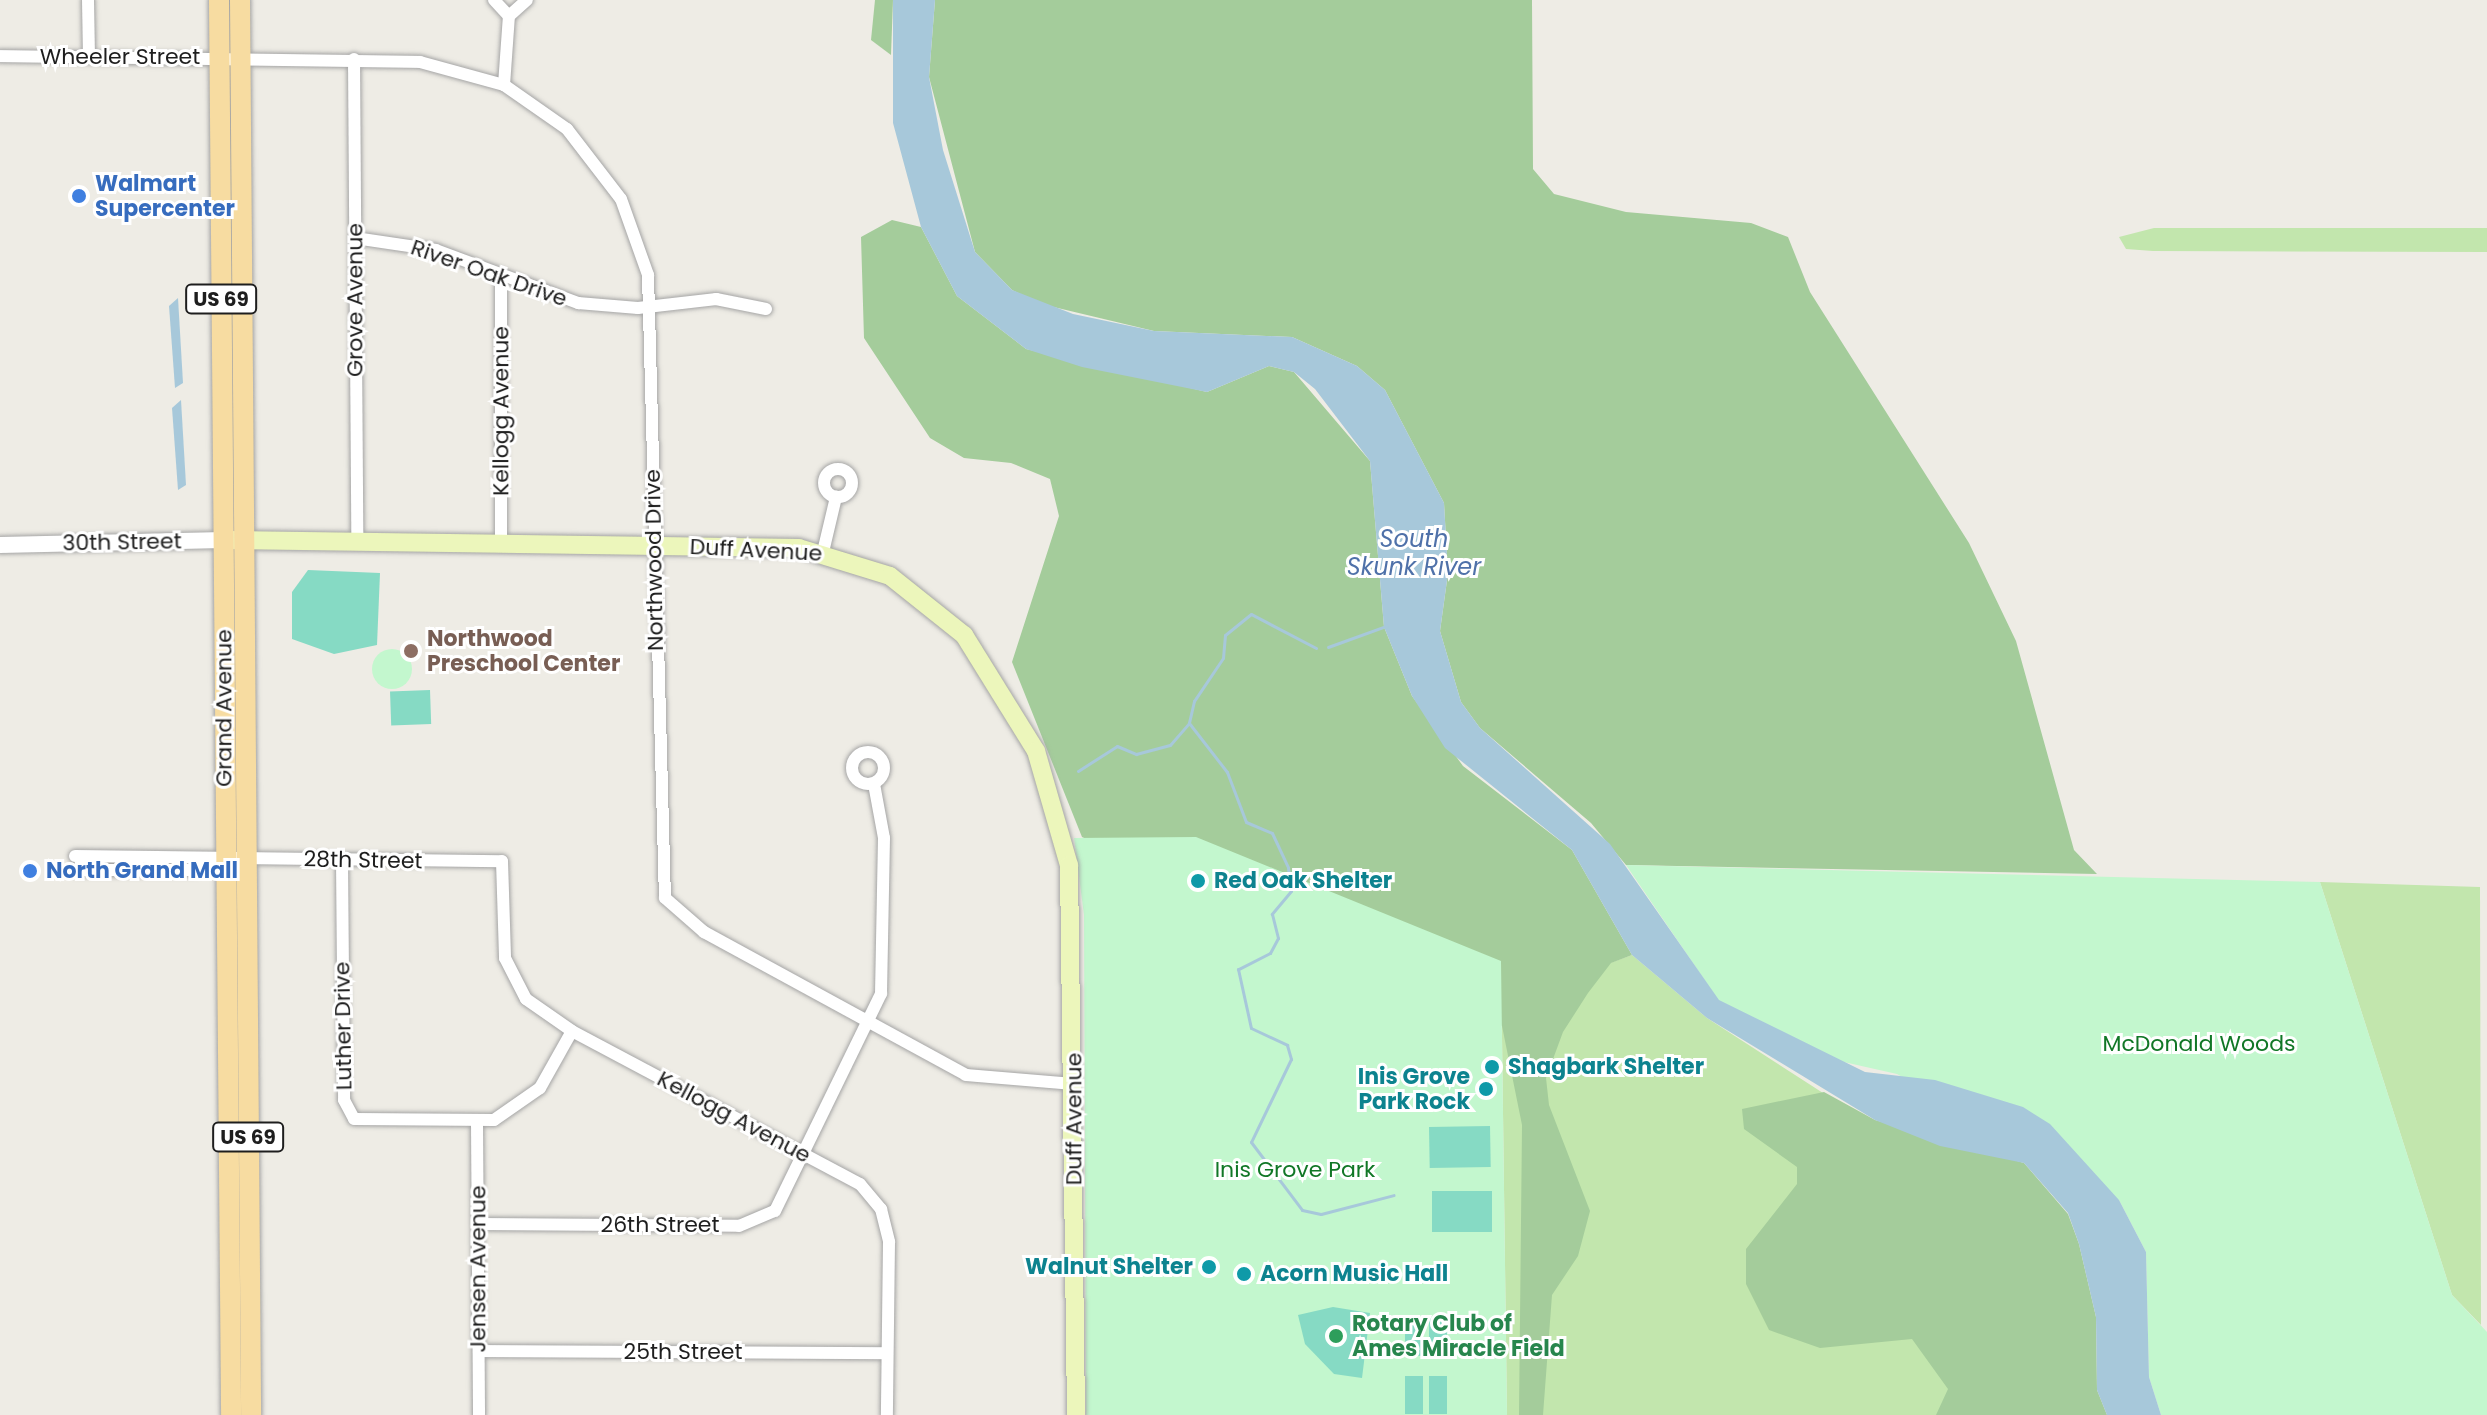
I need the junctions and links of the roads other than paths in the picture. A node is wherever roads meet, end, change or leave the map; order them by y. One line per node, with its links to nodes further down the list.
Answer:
1 (88, 0): 8 (street)
2 (219, 0): 9 (main road, Grand Avenue / US 69)
3 (240, 0): 9 (main road, Grand Avenue / US 69)
4 (494, 0): 6 (street)
5 (527, 0): 6 (street)
6 (509, 16): 11 (street)
7 (0, 56): 8 (street, Wheeler Street)
8 (89, 57): 9 (street, Wheeler Street)
9 (229, 58): 10 (street, Northwood Drive); 17 (main road, Grand Avenue / US 69)
10 (354, 59): 11 (street, Northwood Drive); 12 (street, Grove Avenue)
11 (504, 85): 14 (street, Northwood Drive)
12 (355, 238): 13 (street, River Oak Drive); 18 (street, Grove Avenue)
13 (501, 278): 14 (street, River Oak Drive); 19 (street, Kellogg Avenue)
14 (652, 307): 15 (street, River Oak Drive); 21 (street, Northwood Drive)
15 (766, 309)
16 (836, 497): 22 (street)
17 (234, 540): 18 (main road, Duff Avenue); 20 (street, 30th Street); 25 (main road, Grand Avenue / US 69)
18 (357, 541): 19 (main road, Duff Avenue)
19 (501, 543): 21 (main road, Duff Avenue)
20 (0, 545)
21 (654, 546): 22 (main road, Duff Avenue); 29 (street, Northwood Drive)
22 (823, 552): 31 (main road, Duff Avenue)
23 (874, 784): 29 (street, 26th Street)
24 (75, 856): 25 (street)
25 (227, 859): 26 (street, 28th Street); 28 (street); 37 (main road, Grand Avenue / US 69); 38 (main road, Grand Avenue / US 69)
26 (342, 860): 27 (street, 28th Street); 32 (street, Luther Drive)
27 (502, 861): 30 (street, Kellogg Avenue)
28 (75, 870)
29 (870, 1022): 31 (street, Northwood Drive); 33 (street, 26th Street)
30 (572, 1031): 32 (street, Luther Drive); 33 (street, Kellogg Avenue)
31 (1074, 1084): 41 (main road, Duff Avenue)
32 (477, 1123): 34 (street, Jensen Avenue)
33 (804, 1156): 34 (street, 26th Street); 36 (street, Kellogg Avenue)
34 (478, 1224): 35 (street, Jensen Avenue)
35 (479, 1351): 36 (street, 25th Street); 39 (street, Jensen Avenue)
36 (887, 1353): 40 (street, Kellogg Avenue)
37 (231, 1415)
38 (251, 1415)
39 (479, 1415)
40 (887, 1415)
41 (1076, 1415)

